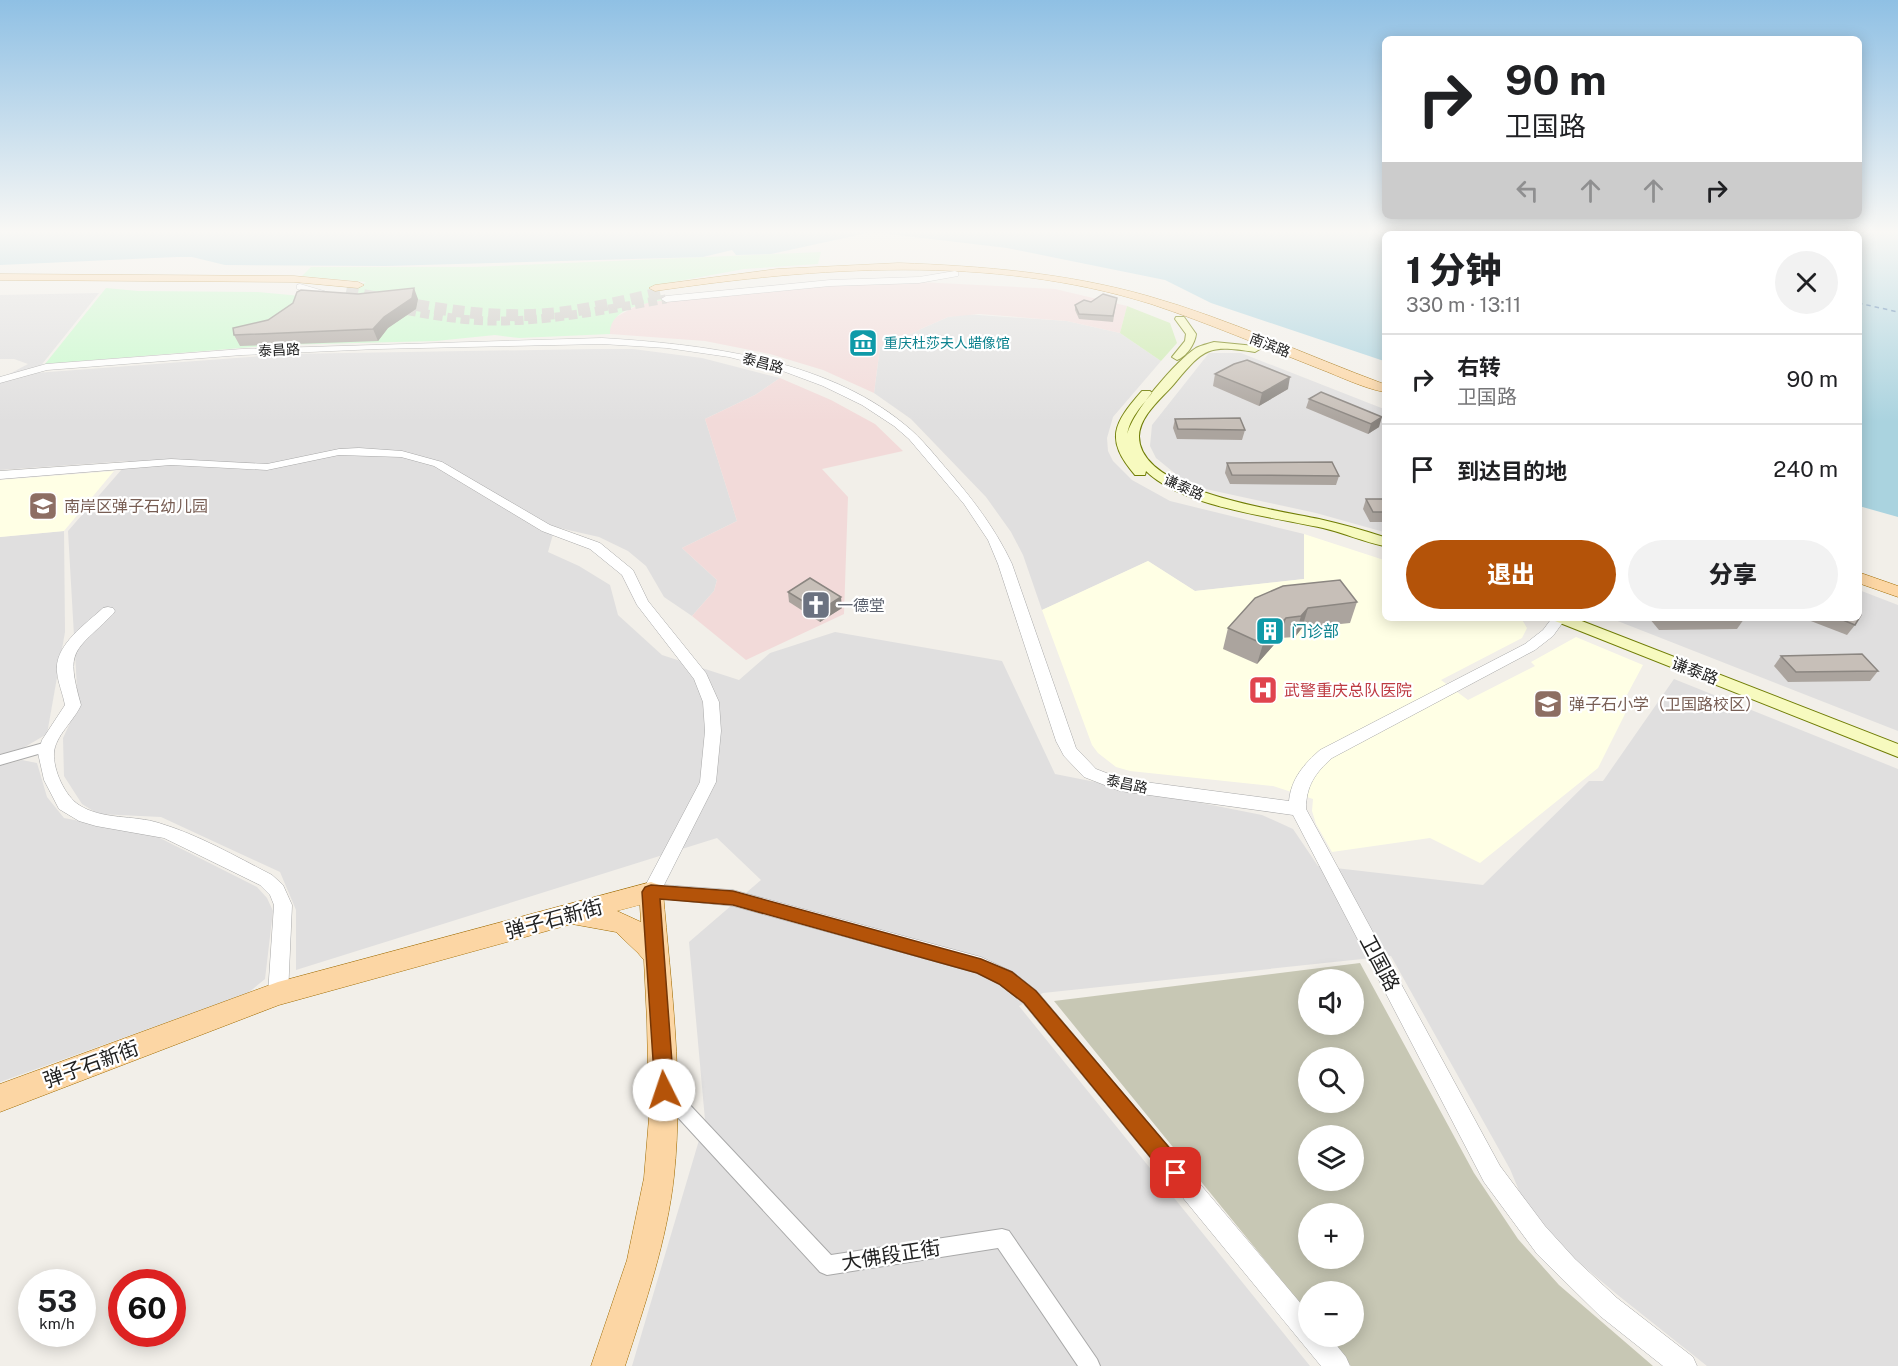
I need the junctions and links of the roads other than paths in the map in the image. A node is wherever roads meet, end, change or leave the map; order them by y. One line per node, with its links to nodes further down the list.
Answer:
1 (1102, 295): 3 (main road, 南滨路)
2 (1127, 295): 6 (main road, 南滨路)
3 (1180, 319): 4 (main road, 南滨路); 10 (main road, 谦泰路)
4 (1255, 348): 7 (main road, 南滨路); 9 (main road, 谦泰路)
5 (0, 380): 23 (street, 泰昌路)
6 (1382, 387)
7 (1382, 399)
8 (0, 475): 24 (street)
9 (1382, 541)
10 (1382, 549)
11 (1862, 567): 13 (main road)
12 (1862, 578): 14 (main road)
13 (1898, 580)
14 (1898, 592)
15 (108, 610): 20 (street)
16 (1557, 621): 23 (street)
17 (1567, 621): 21 (main road, 谦泰路)
18 (1590, 621): 19 (main road, 谦泰路)
19 (1898, 743)
20 (47, 747): 22 (street); 27 (street)
21 (1898, 751)
22 (0, 760)
23 (1298, 809): 35 (street, 卫国路)
24 (651, 892): 25 (main road, 弹子石新街); 26 (main road); 30 (street)
25 (559, 917): 26 (main road); 27 (main road, 弹子石新街)
26 (655, 956): 28 (main road)
27 (278, 994): 29 (main road, 弹子石新街)
28 (664, 1090): 32 (main road); 33 (street, 大佛段正街)
29 (0, 1098)
30 (1298, 1319)
31 (1322, 1347): 34 (street)
32 (608, 1366)
33 (1090, 1366)
34 (1337, 1366)
35 (1684, 1366)

